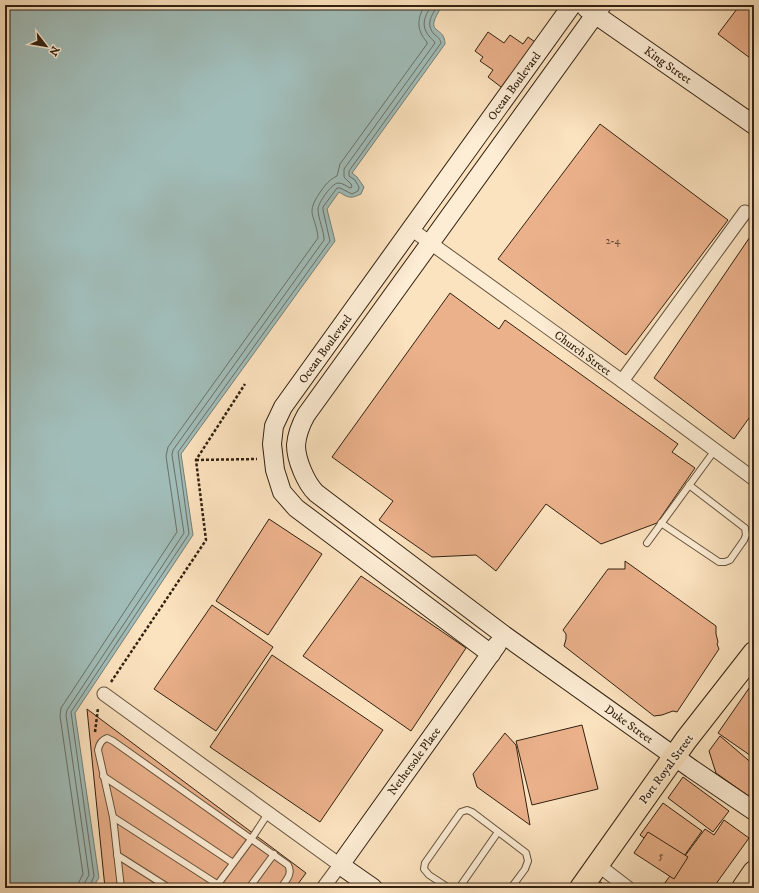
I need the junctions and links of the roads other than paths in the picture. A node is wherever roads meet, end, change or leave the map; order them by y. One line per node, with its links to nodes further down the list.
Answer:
1 (572, 5): 5 (street, Ocean Boulevard)
2 (593, 8): 3 (street, King Street); 6 (street, Ocean Boulevard)
3 (754, 125)
4 (746, 212): 7 (street)
5 (411, 229): 6 (street, Church Street); 14 (street, Ocean Boulevard)
6 (430, 242): 7 (street, Church Street); 13 (street, Ocean Boulevard)
7 (622, 381): 8 (street, Church Street)
8 (715, 450): 9 (street, Church Street); 10 (lane)
9 (754, 479)
10 (689, 485): 11 (lane); 11 (lane)
11 (661, 523): 12 (lane)
12 (647, 543)
13 (504, 635): 14 (street, Nethersole Place); 17 (street, Duke Street)
14 (491, 654): 27 (street, Nethersole Place)
15 (754, 654): 17 (highway, Port Royal Street)
16 (104, 694): 20 (street)
17 (674, 757): 19 (street, Duke Street); 28 (highway, Port Royal Street)
18 (103, 776): 21 (lane); 23 (lane); 26 (lane)
19 (754, 811)
20 (269, 812): 23 (lane); 27 (street)
21 (112, 818): 25 (lane); 30 (lane)
22 (498, 832): 37 (lane); 38 (lane); 39 (lane)
23 (252, 838): 24 (lane); 26 (lane)
24 (274, 854): 33 (lane); 34 (lane)
25 (117, 855): 31 (lane); 32 (lane)
26 (233, 863): 30 (lane)
27 (340, 864): 35 (street, Nethersole Place); 36 (street)
28 (598, 865): 40 (highway, Port Royal Street); 41 (street)
29 (754, 872): 42 (highway)
30 (216, 886)
31 (122, 888)
32 (169, 888)
33 (249, 888)
34 (281, 888)
35 (323, 888)
36 (373, 888)
37 (449, 888)
38 (459, 888)
39 (511, 888)
40 (581, 888)
41 (628, 888)
42 (743, 888)

